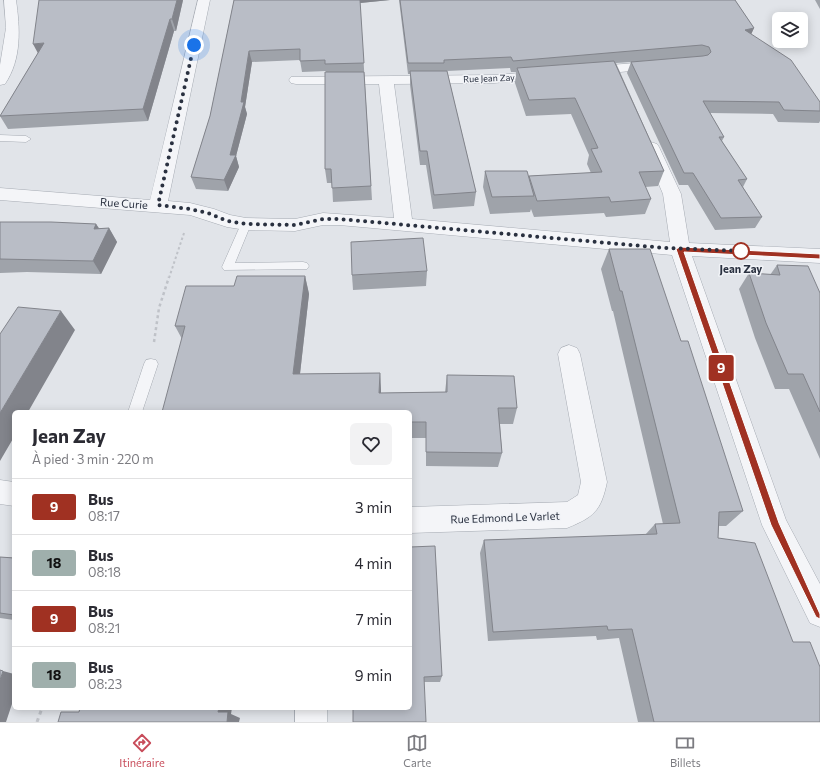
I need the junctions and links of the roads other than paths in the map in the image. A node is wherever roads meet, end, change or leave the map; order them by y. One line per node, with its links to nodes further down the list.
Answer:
1 (10, 0): 6 (street)
2 (204, 0): 11 (street)
3 (675, 64): 5 (street, Rue Jean Zay)
4 (296, 80): 5 (street, Rue Jean Zay)
5 (386, 80): 13 (street)
6 (0, 81)
7 (644, 132): 14 (street)
8 (0, 138): 9 (lane)
9 (26, 140)
10 (0, 194): 11 (street, Rue Curie)
11 (158, 205): 12 (street, Rue Curie)
12 (246, 224): 13 (street, Rue Curie); 16 (lane)
13 (404, 225): 14 (street, Rue Curie)
14 (680, 249): 15 (street, Rue Curie); 23 (street)
15 (820, 256)
16 (302, 266)
17 (569, 354): 22 (street, Rue Edmond Le Varlet)
18 (151, 364): 19 (lane)
19 (136, 410)
20 (0, 492): 21 (street)
21 (12, 494)
22 (412, 520)
23 (820, 614)
24 (312, 710): 25 (street)
25 (311, 722)

